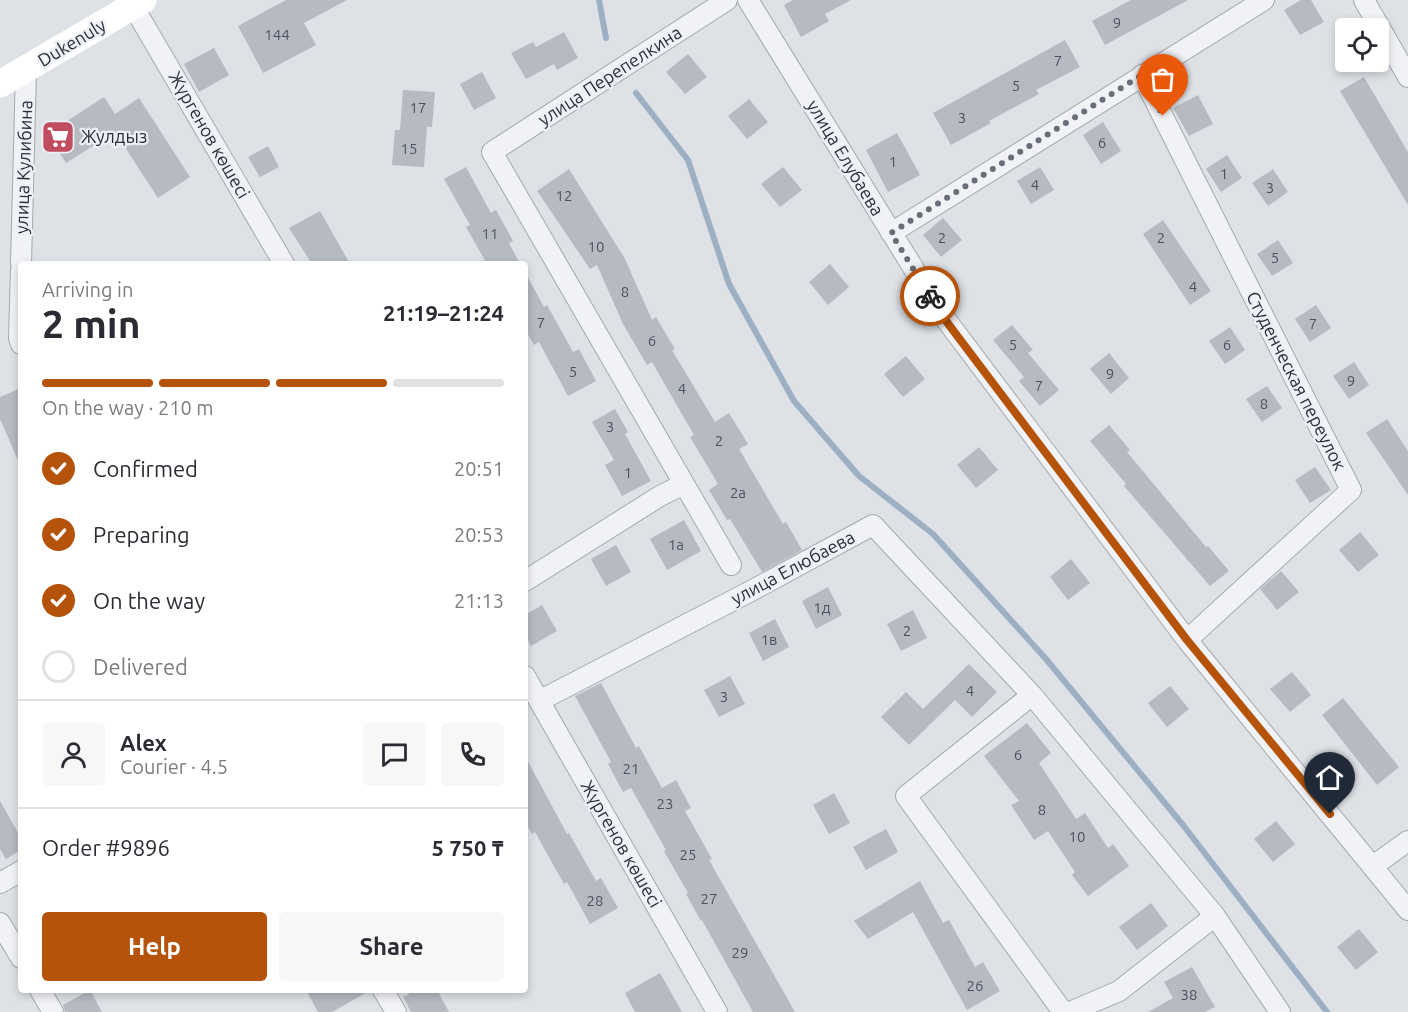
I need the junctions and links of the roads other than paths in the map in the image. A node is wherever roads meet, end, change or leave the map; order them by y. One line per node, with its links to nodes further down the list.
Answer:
1 (727, 0): 13 (street, улица Перепелкина)
2 (748, 0): 10 (street, улица Елубаева)
3 (1264, 0): 7 (street)
4 (1364, 0): 8 (street)
5 (138, 3): 6 (street, Dukenuly); 12 (street, Жүргенов көшесі)
6 (26, 70): 9 (street, Dukenuly); 11 (street, улица Кулибина)
7 (1142, 75): 10 (street); 16 (street, Студенческая переулок)
8 (1408, 77)
9 (0, 84)
10 (891, 233): 16 (street, улица Елубаева)
11 (21, 261)
12 (282, 261)
13 (684, 484): 14 (street); 15 (street)
14 (731, 565)
15 (528, 579)
16 (1187, 640): 21 (street, улица Елубаева)
17 (528, 681): 19 (street, Жүргенов көшесі)
18 (1032, 695): 19 (street, улица Елюбаева); 25 (street, улица Елюбаева); 33 (street)
19 (539, 701): 32 (street, Жүргенов көшесі)
20 (1408, 841): 21 (street)
21 (1373, 866): 24 (street, улица Елубаева)
22 (18, 873): 23 (street)
23 (0, 883)
24 (1408, 910)
25 (1215, 916): 34 (street); 35 (street, улица Елюбаева)
26 (0, 923): 27 (street)
27 (18, 953)
28 (42, 993): 30 (street)
29 (385, 993): 31 (street)
30 (53, 1012)
31 (396, 1012)
32 (717, 1012)
33 (1063, 1012)
34 (1070, 1012)
35 (1280, 1012)

